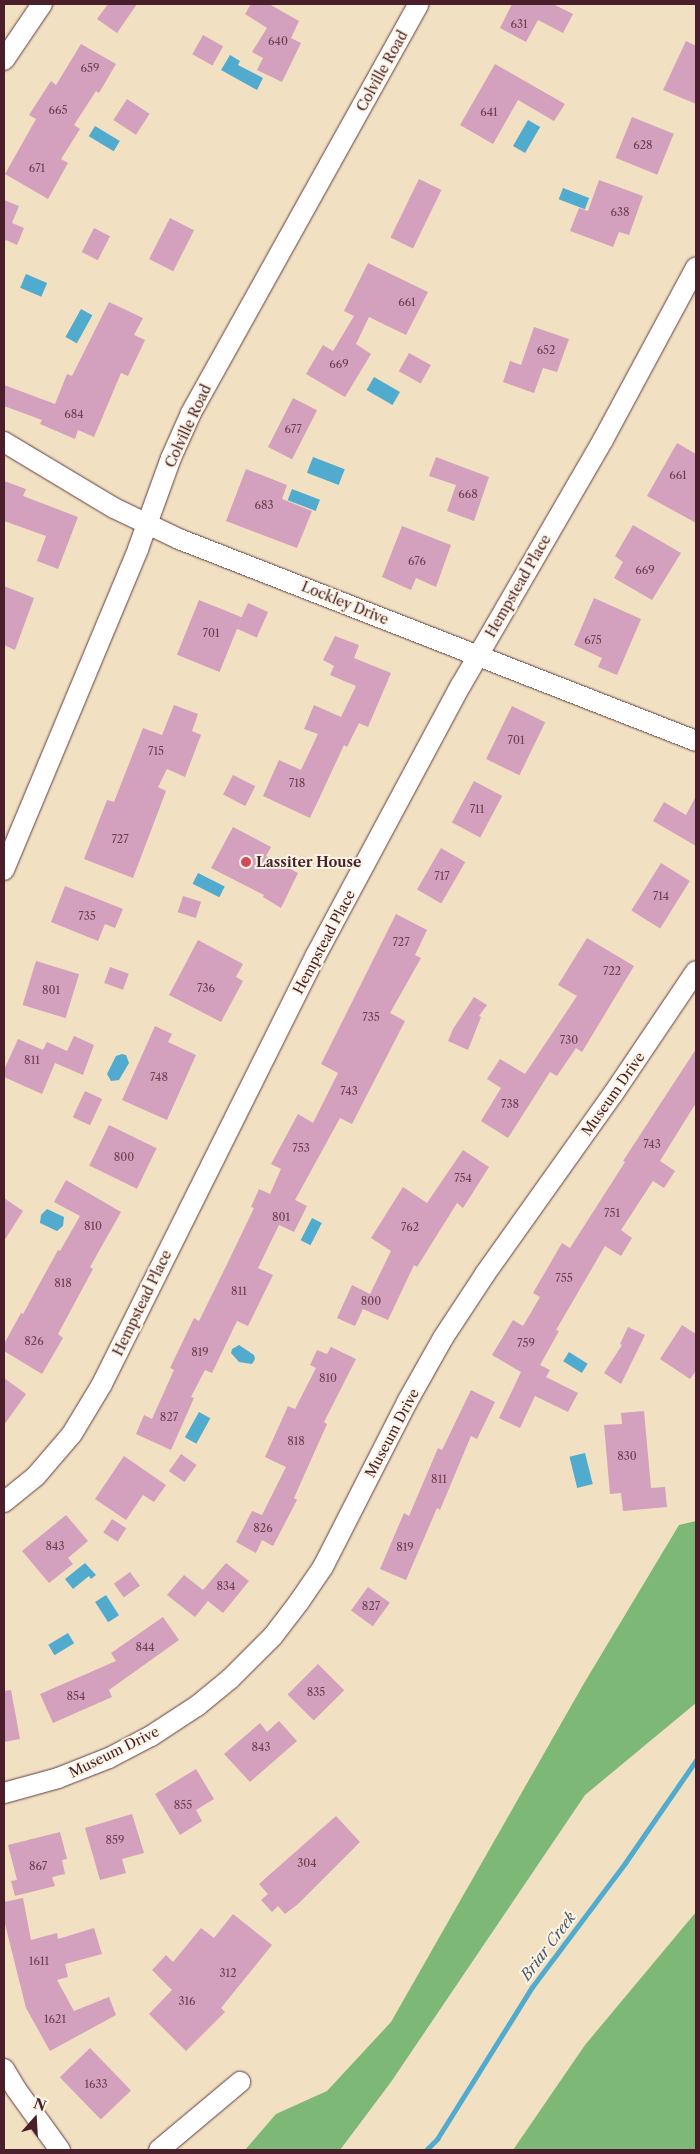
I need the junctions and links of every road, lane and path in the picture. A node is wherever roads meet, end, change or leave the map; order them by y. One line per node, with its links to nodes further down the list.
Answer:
1 (42, 4): 3 (street)
2 (419, 4): 6 (street, Colville Road)
3 (4, 60)
4 (696, 267): 7 (street, Hempstead Place)
5 (4, 442): 6 (street, Lockley Drive)
6 (147, 525): 7 (street, Lockley Drive); 9 (street, Colville Road)
7 (478, 656): 8 (street, Lockley Drive); 11 (street, Hempstead Place)
8 (696, 741)
9 (4, 870)
10 (696, 971): 12 (street, Museum Drive)
11 (4, 1502)
12 (4, 1793)
13 (4, 2069): 15 (street)
14 (240, 2082): 16 (street)
15 (60, 2150)
16 (159, 2150)

